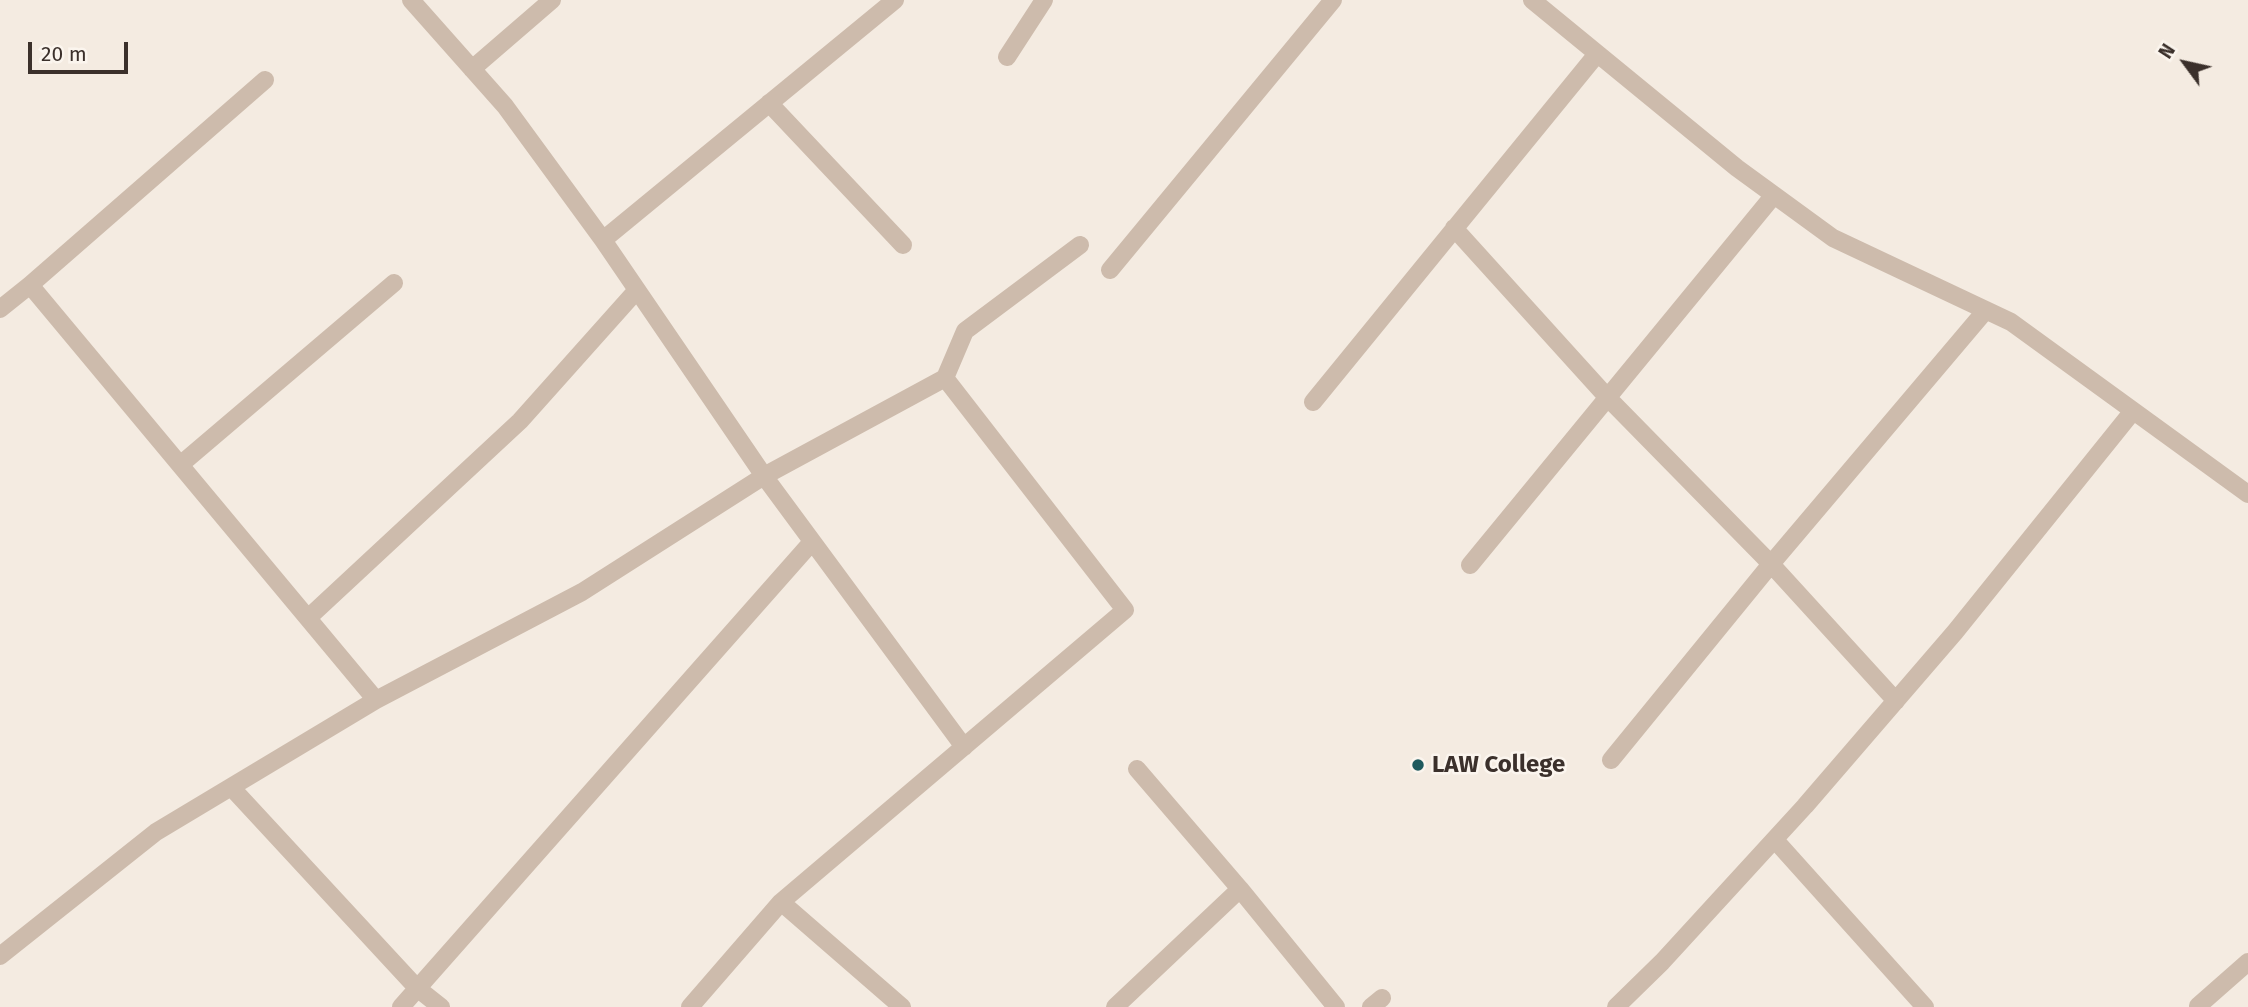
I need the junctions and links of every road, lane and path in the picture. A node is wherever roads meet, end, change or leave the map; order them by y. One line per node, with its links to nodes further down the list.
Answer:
1 (411, 0): 9 (street)
2 (552, 0): 9 (street)
3 (895, 0): 11 (street)
4 (1044, 0): 8 (street)
5 (1333, 0): 17 (street)
6 (1532, 0): 7 (street)
7 (1597, 54): 12 (street); 13 (street)
8 (1007, 57)
9 (472, 69): 14 (street)
10 (265, 80): 19 (street)
11 (769, 103): 14 (street); 15 (street)
12 (1774, 195): 22 (street); 24 (street)
13 (1454, 228): 24 (street); 25 (street)
14 (603, 240): 20 (street)
15 (902, 245)
16 (1080, 245): 23 (street)
17 (1110, 270)
18 (394, 283): 27 (street)
19 (30, 285): 21 (street); 27 (street)
20 (637, 290): 28 (street); 33 (street)
21 (0, 309)
22 (1986, 310): 26 (street); 31 (street)
23 (945, 378): 28 (street); 36 (street)
24 (1608, 398): 31 (street); 32 (street)
25 (1313, 402)
26 (2133, 411): 29 (street); 35 (street)
27 (180, 465): 33 (street)
28 (764, 476): 30 (street); 34 (street)
29 (2248, 494)
30 (811, 543): 36 (street); 45 (street)
31 (1771, 564): 35 (street); 37 (street)
32 (1470, 565)
33 (307, 618): 34 (street)
34 (376, 700): 39 (street)
35 (1896, 701): 40 (street)
36 (964, 747): 42 (street)
37 (1611, 760)
38 (1137, 769): 41 (street)
39 (231, 787): 43 (street); 45 (street)
40 (1775, 840): 53 (street); 54 (street)
41 (1240, 889): 51 (street); 52 (street)
42 (781, 902): 49 (street); 50 (street)
43 (0, 956)
44 (2248, 962): 46 (street)
45 (417, 988): 47 (street); 48 (street)
46 (2198, 1006)
47 (401, 1007)
48 (441, 1007)
49 (690, 1007)
50 (902, 1007)
51 (1115, 1007)
52 (1336, 1007)
53 (1616, 1007)
54 (1925, 1007)

